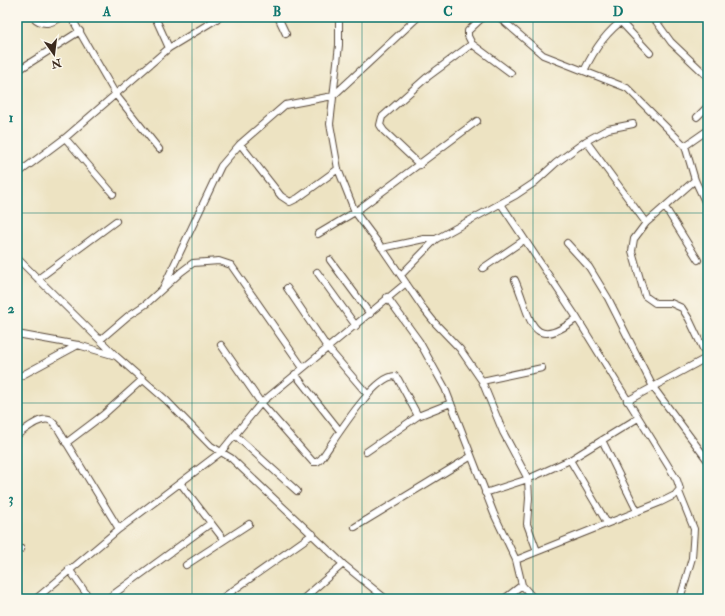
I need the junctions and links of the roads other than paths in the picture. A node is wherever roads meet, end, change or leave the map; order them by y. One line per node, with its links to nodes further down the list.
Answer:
1 (33, 17): 2 (street)
2 (62, 17)
3 (71, 17): 14 (street)
4 (155, 17): 17 (street)
5 (220, 17): 17 (street)
6 (278, 17): 15 (street)
7 (418, 17): 24 (street)
8 (483, 17): 16 (street)
9 (499, 17): 20 (street)
10 (627, 17): 13 (street)
11 (653, 17): 22 (street)
12 (341, 18): 24 (street)
13 (621, 22): 18 (street); 20 (street)
14 (80, 31): 19 (street); 23 (street)
15 (286, 34)
16 (472, 44): 21 (street); 35 (street)
17 (169, 48): 23 (street)
18 (650, 53)
19 (17, 71)
20 (584, 71): 33 (street)
21 (511, 72)
22 (708, 77)
23 (116, 95): 30 (street); 34 (street)
24 (333, 96): 32 (street); 36 (street)
25 (708, 106): 26 (street)
26 (697, 117)
27 (477, 121): 35 (street)
28 (633, 124): 31 (street)
29 (708, 130): 33 (street)
30 (64, 138): 37 (street); 39 (street)
31 (586, 141): 40 (street); 45 (street)
32 (240, 144): 36 (street); 60 (street)
33 (685, 146): 38 (street)
34 (159, 149)
35 (420, 165): 43 (street)
36 (338, 168): 43 (street)
37 (17, 174)
38 (695, 180): 41 (street); 42 (street)
39 (113, 194)
40 (501, 204): 47 (street); 48 (street)
41 (665, 207): 45 (street); 53 (street)
42 (708, 208)
43 (354, 212): 46 (street); 50 (street)
44 (116, 222): 57 (street)
45 (646, 223): 72 (street)
46 (318, 234)
47 (436, 239): 50 (street); 56 (street)
48 (524, 240): 54 (street); 64 (street)
49 (567, 243): 79 (street)
50 (382, 248): 56 (street)
51 (17, 258): 57 (street)
52 (330, 260): 63 (street)
53 (698, 260)
54 (483, 268)
55 (318, 272): 65 (street)
56 (401, 275): 59 (street)
57 (38, 278): 67 (street)
58 (515, 280): 64 (street)
59 (406, 283): 62 (street); 78 (street)
60 (163, 288): 67 (street); 73 (street)
61 (287, 288): 70 (street)
62 (387, 298): 63 (street); 82 (street)
63 (370, 314): 65 (street)
64 (578, 318): 81 (street)
65 (356, 326): 70 (street)
66 (17, 334): 68 (street)
67 (100, 340): 71 (street)
68 (78, 345): 71 (street); 76 (street)
69 (221, 345): 83 (street)
70 (327, 347): 73 (street); 80 (street)
71 (116, 356): 77 (street)
72 (708, 357): 79 (street)
73 (303, 368): 75 (street)
74 (542, 368): 78 (street)
75 (295, 374): 83 (street); 86 (street)
76 (17, 378)
77 (142, 379): 90 (street); 91 (street)
78 (482, 381): 96 (street)
79 (653, 387): 81 (street); 95 (street)
80 (368, 395): 84 (street); 86 (street)
81 (627, 401): 85 (street)
82 (451, 403): 84 (street); 93 (street)
83 (261, 404): 86 (street); 88 (street)
84 (418, 416): 92 (street)
85 (638, 418): 89 (street); 99 (street)
86 (340, 431)
87 (17, 434): 90 (street)
88 (235, 435): 91 (street); 98 (street)
89 (602, 440): 94 (street); 101 (street)
90 (66, 443): 106 (street)
91 (221, 452): 97 (street); 107 (street)
92 (366, 452)
93 (470, 457): 100 (street); 105 (street)
94 (570, 460): 96 (street); 103 (street)
95 (708, 461)
96 (528, 479): 100 (street); 109 (street)
97 (180, 484): 102 (street); 106 (street)
98 (297, 490)
99 (680, 492): 101 (street); 123 (street)
100 (485, 493): 110 (street)
101 (637, 511): 103 (street)
102 (211, 523): 108 (street); 117 (street)
103 (607, 523): 109 (street)
104 (249, 524): 108 (street)
105 (355, 527)
106 (119, 529): 113 (street)
107 (313, 534): 111 (street); 118 (street)
108 (224, 540): 112 (street)
109 (537, 551): 110 (street)
110 (516, 560): 114 (street)
111 (344, 564): 119 (street); 120 (street)
112 (186, 565)
113 (69, 570): 115 (street); 116 (street)
114 (522, 585): 121 (street); 122 (street)
115 (38, 598)
116 (90, 599)
117 (107, 599)
118 (221, 599)
119 (303, 599)
120 (386, 599)
121 (504, 599)
122 (534, 599)
123 (680, 599)

